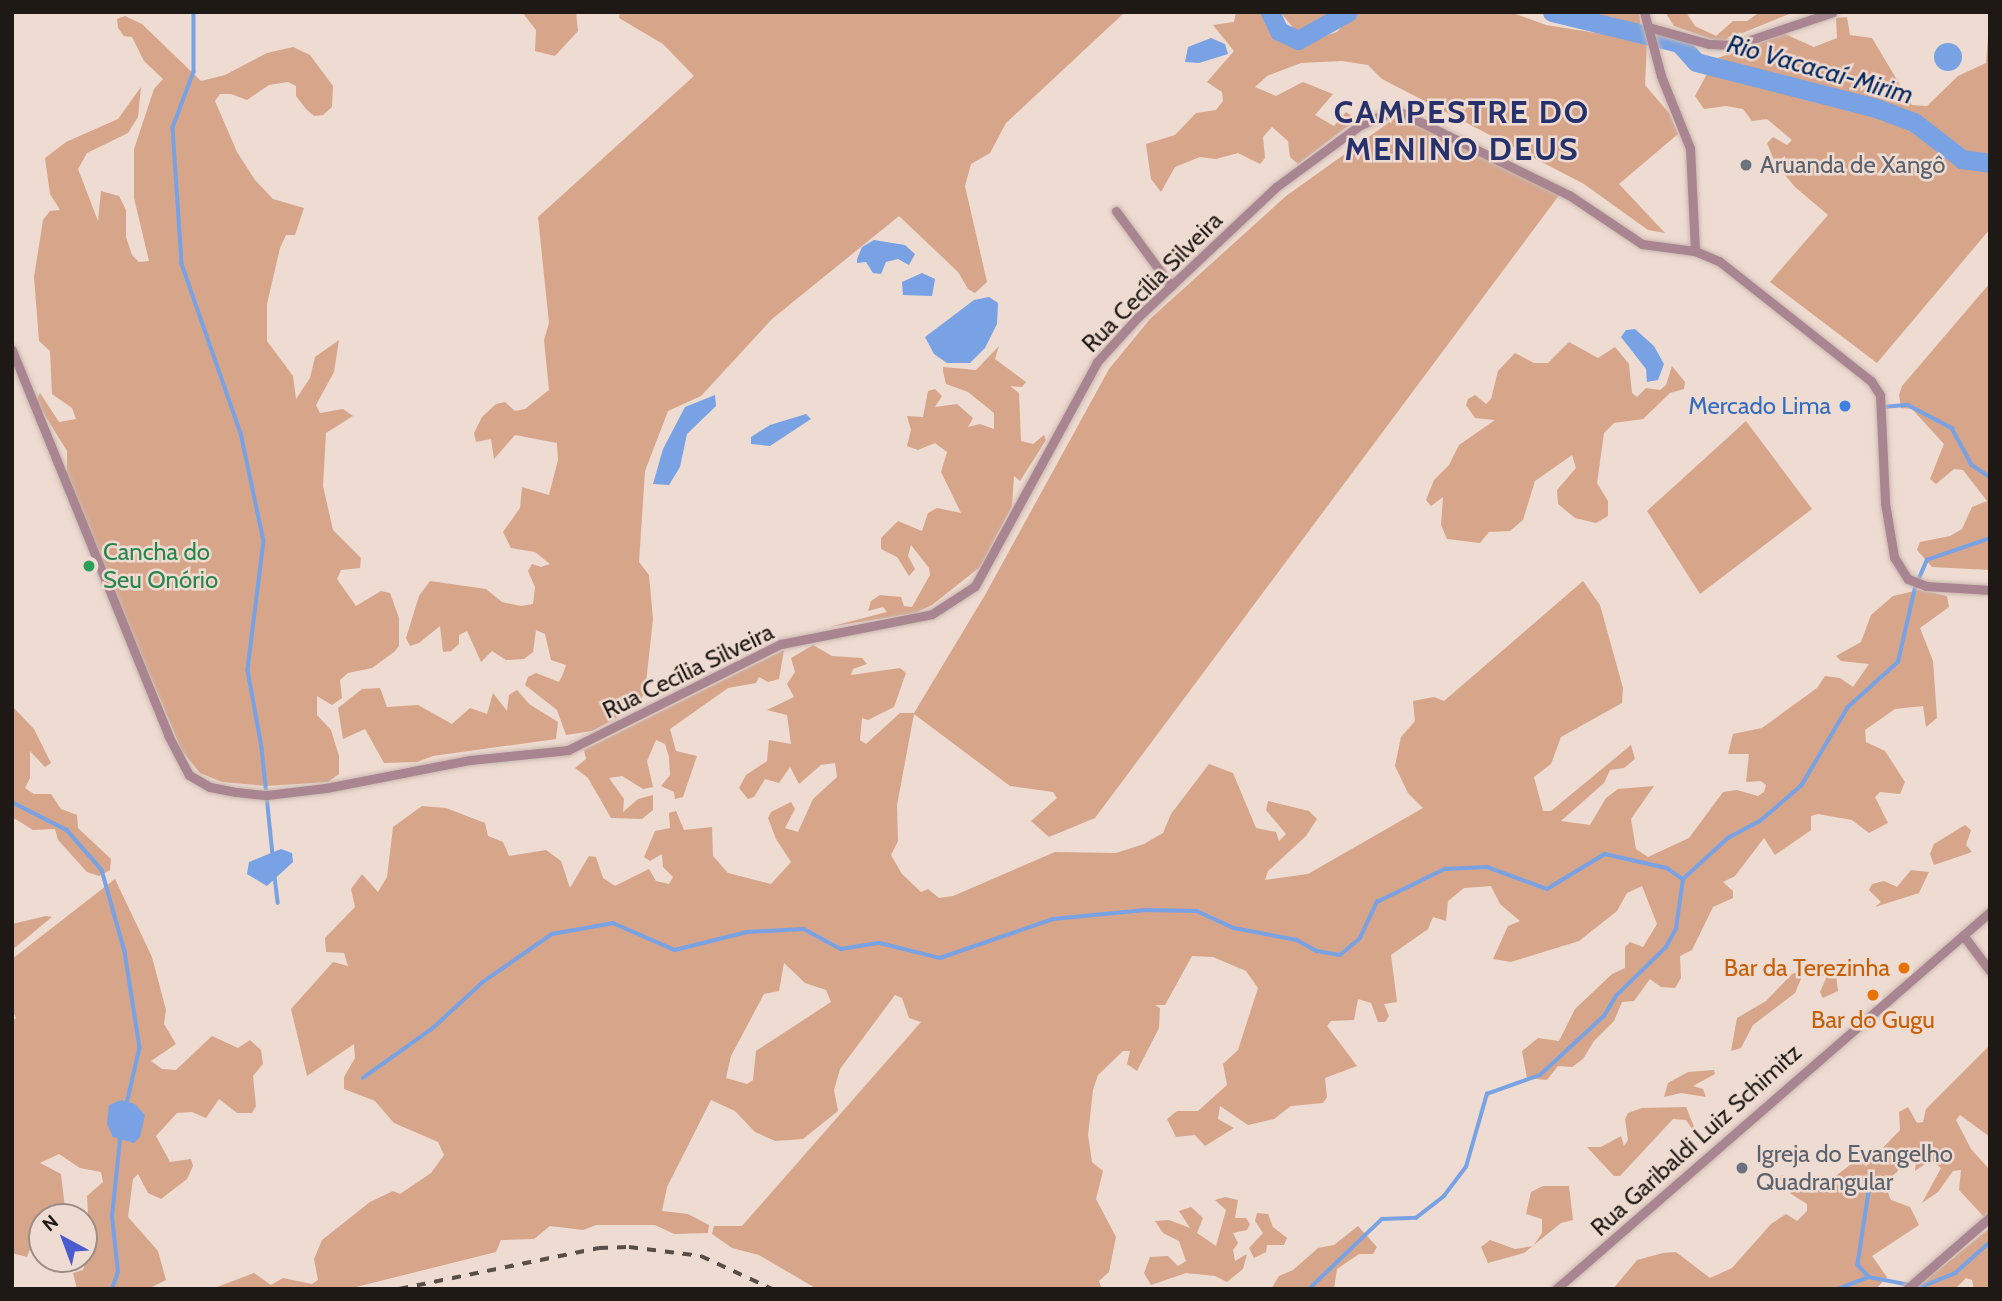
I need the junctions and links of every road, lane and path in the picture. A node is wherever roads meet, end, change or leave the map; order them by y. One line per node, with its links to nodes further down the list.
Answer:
1 (1644, 12): 3 (street)
2 (1833, 12): 3 (street)
3 (1650, 30): 5 (street)
4 (1116, 211): 6 (street)
5 (1695, 251): 6 (street, Rua Cecília Silveira); 8 (street, Rua Cecília Silveira)
6 (1171, 286): 7 (street, Rua Cecília Silveira)
7 (12, 350)
8 (1990, 590)
9 (1990, 912): 10 (street, Rua Garibaldi Luiz Schimitz)
10 (1963, 935): 11 (street); 13 (street, Rua Garibaldi Luiz Schimitz)
11 (1990, 971)
12 (1990, 1217): 14 (street)
13 (1556, 1289)
14 (1907, 1289)

